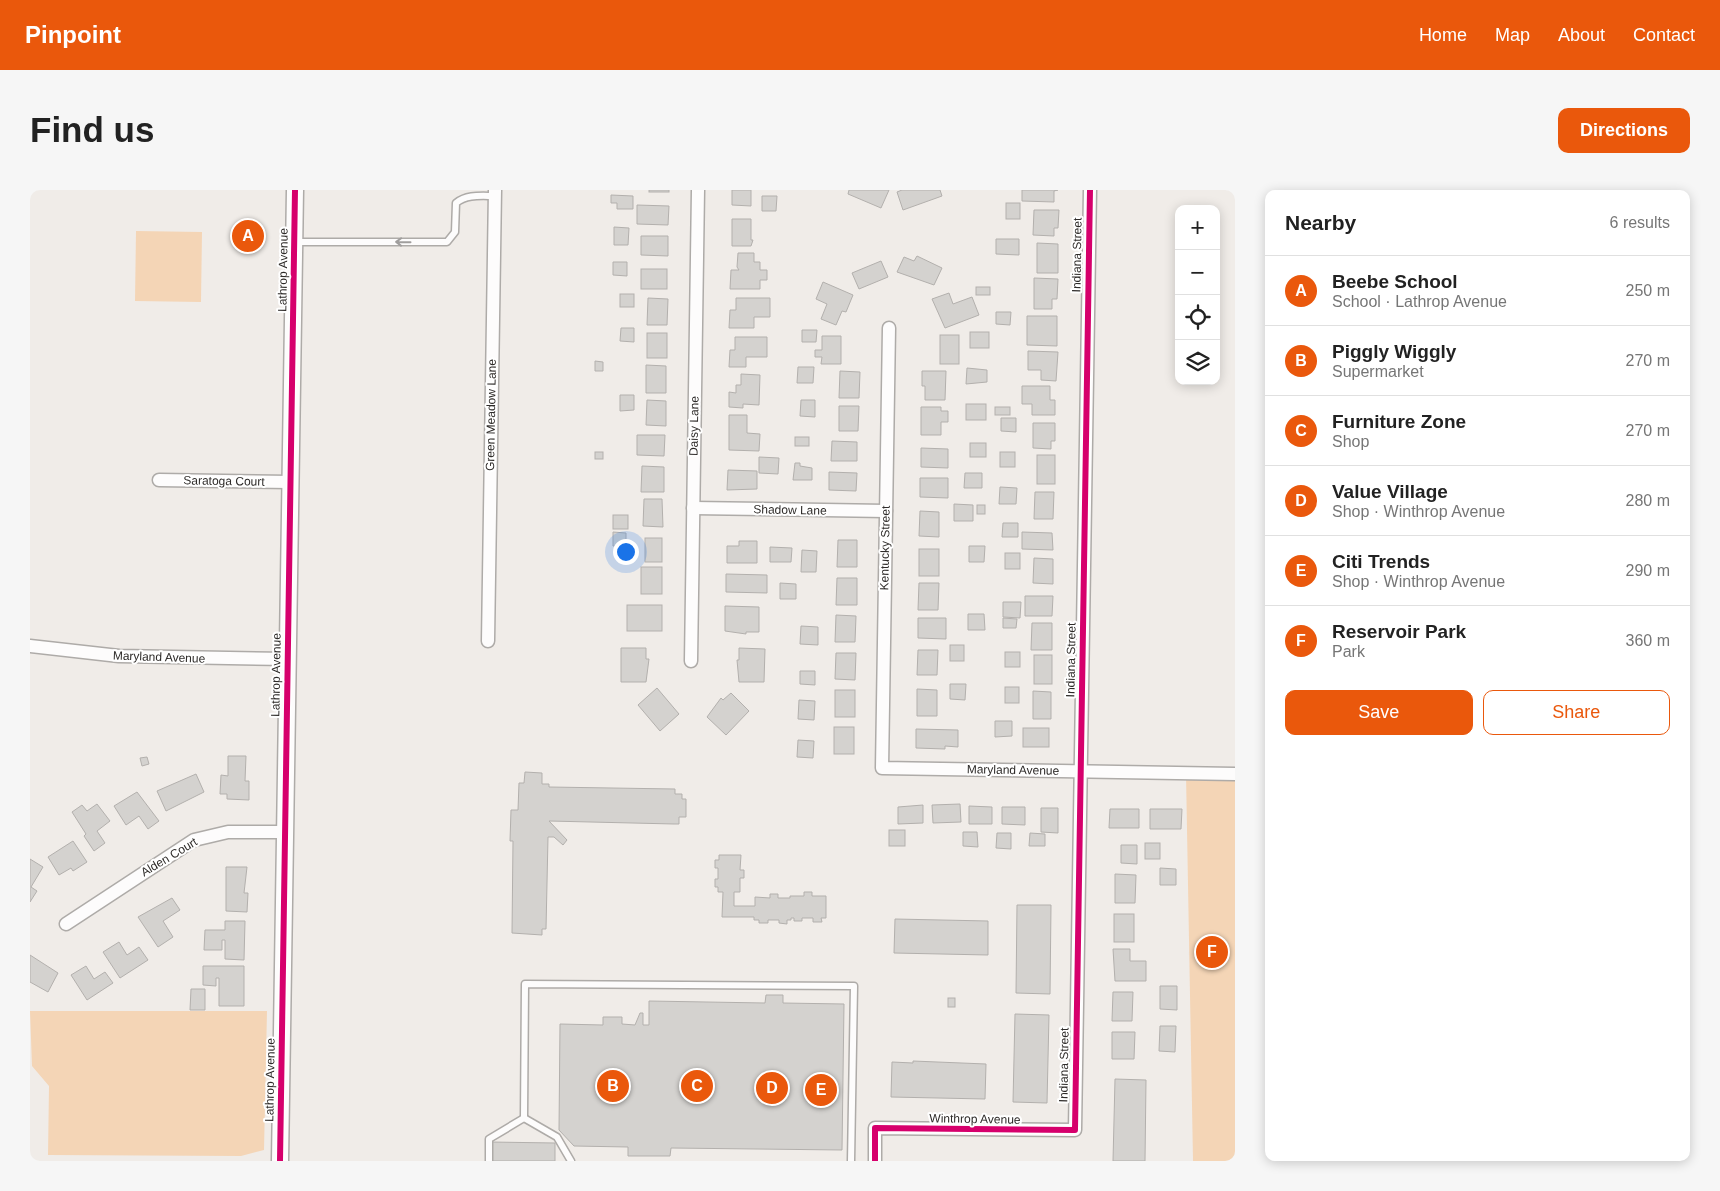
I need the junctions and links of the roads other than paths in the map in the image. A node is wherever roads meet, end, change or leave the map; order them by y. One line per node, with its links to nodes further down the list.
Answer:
1 (295, 190): 5 (street, Lathrop Avenue)
2 (698, 190): 9 (street, Daisy Lane)
3 (1090, 190): 16 (street, Indiana Street)
4 (495, 193): 5 (lane, one-way to 5); 11 (street, Green Meadow Lane)
5 (294, 242): 8 (street, Lathrop Avenue)
6 (889, 328): 10 (street, Kentucky Street)
7 (158, 480): 8 (street, Saratoga Court)
8 (290, 482): 13 (street, Lathrop Avenue)
9 (693, 508): 10 (street, Shadow Lane); 14 (street, Daisy Lane)
10 (886, 511): 15 (street, Kentucky Street)
11 (488, 641)
12 (30, 646): 13 (street, Maryland Avenue)
13 (288, 659): 18 (street, Lathrop Avenue)
14 (691, 661)
15 (882, 768): 16 (street, Maryland Avenue)
16 (1080, 771): 17 (street, Maryland Avenue); 21 (street, Indiana Street)
17 (1235, 774)
18 (285, 832): 19 (street, Alden Court); 22 (street, Lathrop Avenue)
19 (66, 924)
20 (524, 1118): 23 (lane); 24 (lane); 25 (lane)
21 (1075, 1130): 26 (street, Winthrop Avenue)
22 (280, 1161)
23 (488, 1161)
24 (571, 1161)
25 (851, 1161)
26 (875, 1161)

